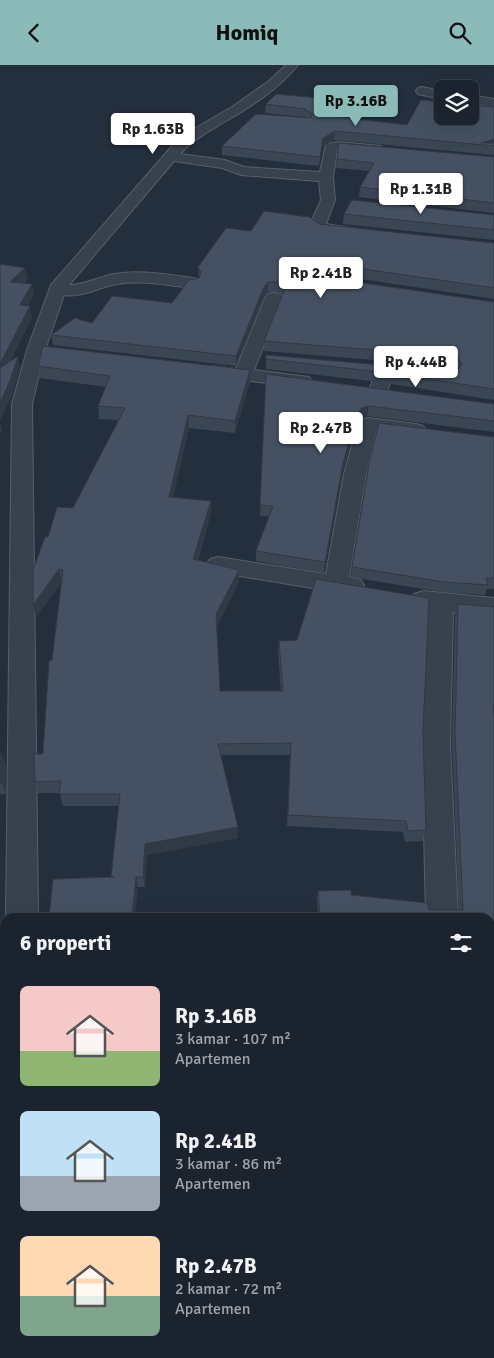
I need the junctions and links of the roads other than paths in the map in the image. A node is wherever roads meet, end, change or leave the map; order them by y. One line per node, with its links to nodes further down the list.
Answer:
1 (292, 65): 6 (street)
2 (422, 91): 3 (street)
3 (434, 93)
4 (479, 100): 5 (street)
5 (494, 103)
6 (229, 114): 7 (street); 9 (street)
7 (248, 116)
8 (388, 151): 10 (street)
9 (171, 157): 10 (street); 15 (street)
10 (326, 177): 11 (street)
11 (328, 200): 12 (street); 13 (street)
12 (346, 202)
13 (371, 234)
14 (192, 283): 15 (street)
15 (57, 289): 23 (street)
16 (274, 298): 18 (street)
17 (270, 359): 18 (street)
18 (247, 366): 20 (street); 21 (street)
19 (367, 367): 22 (street)
20 (195, 370)
21 (324, 384)
22 (379, 390)
23 (11, 402): 31 (street)
24 (436, 433): 26 (street)
25 (218, 565): 26 (street)
26 (336, 583): 27 (street)
27 (374, 591)
28 (402, 596): 29 (street)
29 (441, 603): 30 (street); 33 (street)
30 (494, 607)
31 (11, 616): 32 (street)
32 (22, 913)
33 (442, 913)

